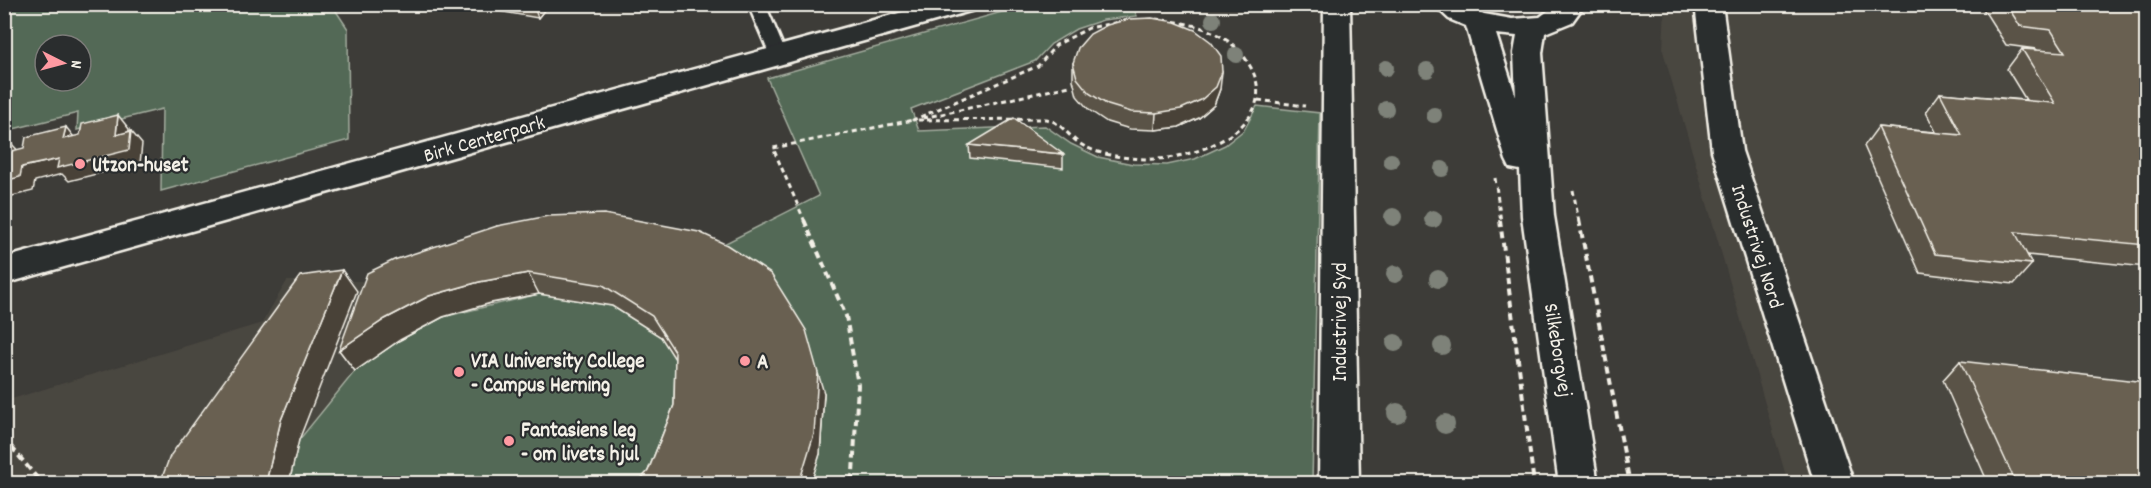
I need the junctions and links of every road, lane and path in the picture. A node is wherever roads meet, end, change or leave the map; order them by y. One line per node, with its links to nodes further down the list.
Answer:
1 (756, 4): 10 (lane)
2 (909, 4): 10 (street, Birk Centerpark)
3 (964, 4): 10 (street, Birk Centerpark)
4 (1337, 4): 13 (street, Industrivej Syd)
5 (1446, 4): 8 (street)
6 (1572, 4): 9 (street)
7 (1707, 5): 28 (street, Industrivej Nord)
8 (1478, 22): 9 (street); 18 (street, Silkeborgvej)
9 (1532, 28): 18 (street, Silkeborgvej)
10 (775, 49): 15 (street, Birk Centerpark)
11 (1070, 86): 14 (path)
12 (1258, 100): 13 (path); 14 (path); 14 (path)
13 (1339, 109): 24 (street, Industrivej Syd)
14 (913, 120): 23 (path)
15 (367, 162): 19 (street, Birk Centerpark); 20 (street, Birk Centerpark)
16 (1494, 168): 25 (path)
17 (1572, 181): 27 (path)
18 (1538, 216): 26 (street, Silkeborgvej)
19 (4, 254)
20 (4, 271)
21 (4, 438): 22 (path)
22 (42, 483)
23 (849, 483)
24 (1339, 483)
25 (1534, 483)
26 (1579, 483)
27 (1630, 483)
28 (1835, 483)

